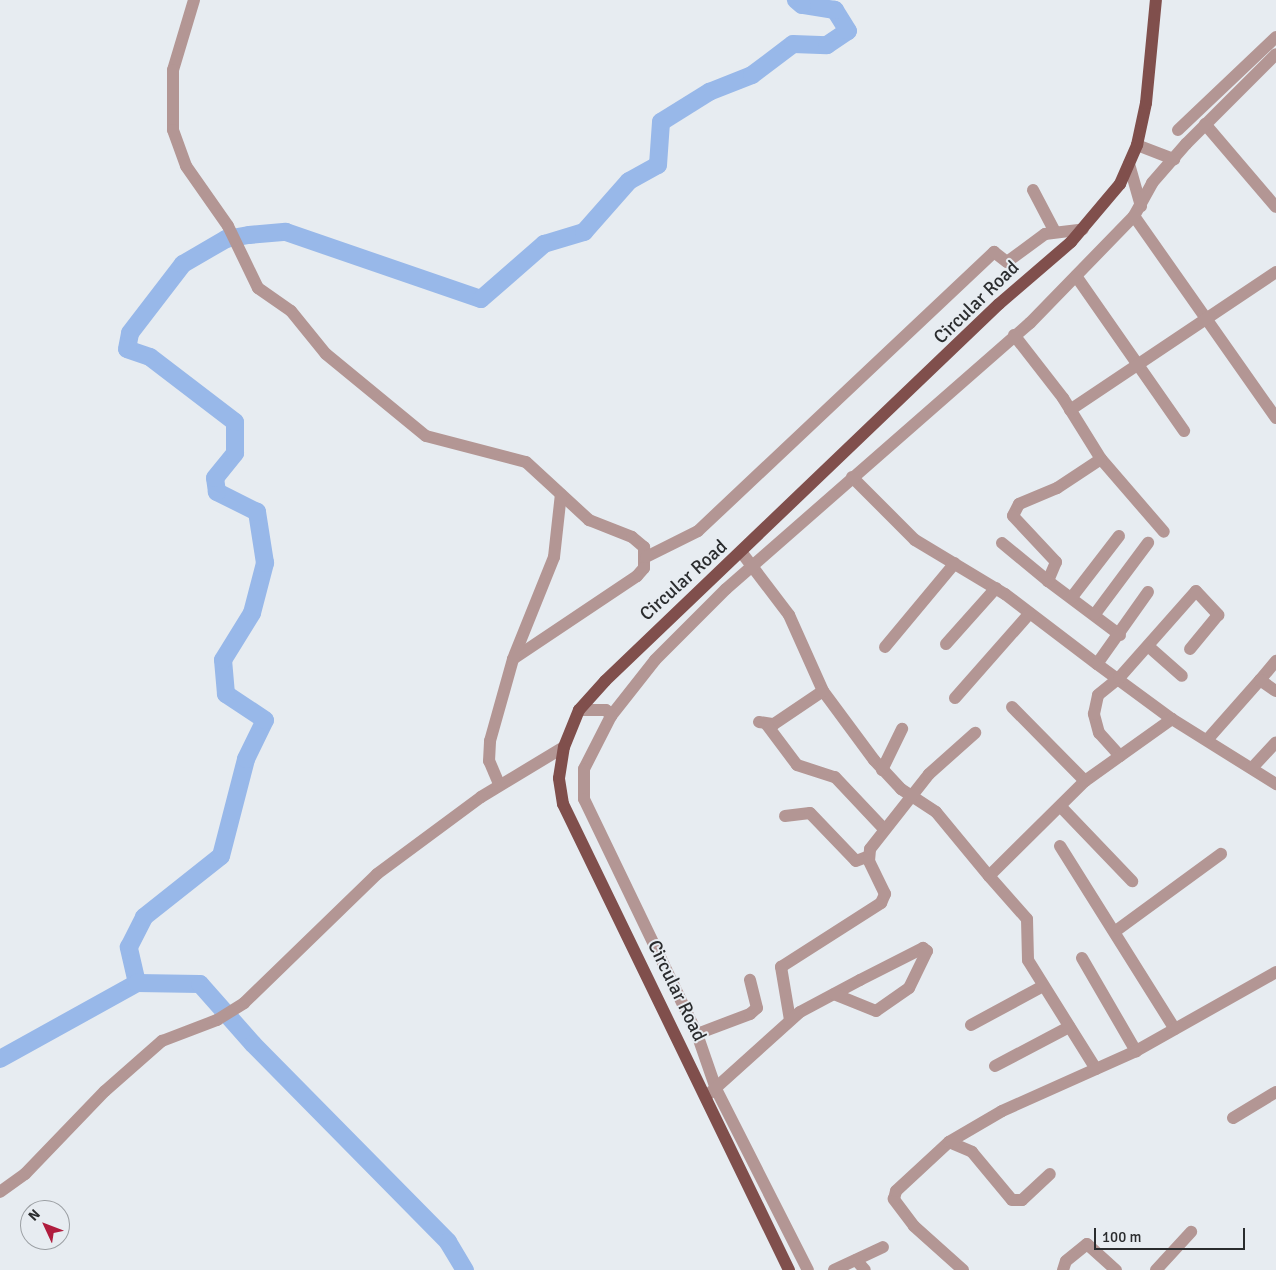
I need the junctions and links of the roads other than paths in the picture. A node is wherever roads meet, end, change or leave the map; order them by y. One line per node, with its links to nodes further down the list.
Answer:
1 (194, 0): 25 (street)
2 (1156, 0): 7 (main road, Circular Road)
3 (1276, 37): 6 (street)
4 (1276, 54): 5 (street)
5 (1205, 124): 8 (street); 11 (street)
6 (1178, 130)
7 (1137, 145): 8 (street); 9 (main road, Circular Road)
8 (1174, 159): 12 (street)
9 (1129, 164): 12 (street); 13 (main road, Circular Road)
10 (1033, 190): 14 (street)
11 (1276, 207)
12 (1137, 211): 16 (street); 17 (street)
13 (1083, 229): 14 (street); 30 (main road, Circular Road)
14 (1054, 230): 31 (street)
15 (1276, 272): 17 (street)
16 (1076, 276): 18 (street); 19 (street)
17 (1205, 320): 19 (street); 21 (street)
18 (1014, 335): 20 (street); 24 (street)
19 (1138, 366): 20 (street); 22 (street)
20 (1070, 410): 23 (street)
21 (1276, 418)
22 (1184, 431)
23 (1100, 459): 26 (street); 34 (street)
24 (852, 477): 32 (street); 33 (street)
25 (561, 494): 31 (street); 45 (street)
26 (1164, 532)
27 (1119, 536): 37 (street)
28 (1002, 543): 34 (street)
29 (1148, 543): 39 (street)
30 (742, 553): 33 (street); 55 (main road, Circular Road)
31 (646, 558): 45 (street)
32 (955, 563): 35 (street); 43 (street)
33 (751, 566): 51 (street); 56 (street)
34 (1048, 581): 37 (street)
35 (996, 588): 38 (street); 41 (street)
36 (1148, 592): 40 (street)
37 (1072, 597): 39 (street)
38 (1030, 613): 47 (street); 53 (street)
39 (1095, 614): 40 (street)
40 (1120, 635): 47 (street)
41 (946, 644)
42 (1148, 646): 44 (street); 48 (street); 49 (street)
43 (885, 647)
44 (1190, 649)
45 (513, 659): 67 (street)
46 (1276, 661): 50 (street)
47 (1097, 664): 49 (street)
48 (1182, 676)
49 (1119, 678): 57 (street); 63 (street)
50 (1260, 680): 52 (street); 60 (street)
51 (823, 691): 65 (street); 72 (street)
52 (1276, 691)
53 (955, 698)
54 (1012, 707): 66 (street)
55 (579, 710): 56 (street); 62 (main road, Circular Road)
56 (611, 716): 89 (street)
57 (1172, 720): 60 (street); 63 (street)
58 (902, 729): 65 (street)
59 (975, 733): 69 (street)
60 (1207, 740): 64 (street)
61 (1276, 742): 64 (street)
62 (564, 747): 67 (street); 93 (main road, Circular Road)
63 (1120, 756): 66 (street)
64 (1252, 768): 68 (street)
65 (882, 770): 69 (street)
66 (1085, 781): 70 (street)
67 (499, 784): 98 (street)
68 (1276, 784)
69 (911, 796): 72 (street); 76 (street)
70 (1062, 807): 76 (street); 77 (street)
71 (785, 816): 75 (street)
72 (884, 829): 75 (street)
73 (1060, 846): 78 (street)
74 (1221, 854): 78 (street)
75 (869, 856): 85 (street)
76 (989, 876): 82 (street)
77 (1132, 881)
78 (1117, 930): 88 (street)
79 (1082, 958): 90 (street)
80 (1272, 974): 83 (street); 88 (street)
81 (750, 980): 89 (street)
82 (1043, 986): 86 (street); 87 (street)
83 (1276, 987)
84 (834, 994): 84 (street); 85 (street)
85 (790, 1020): 93 (street)
86 (970, 1025)
87 (1069, 1027): 91 (street); 92 (street)
88 (1175, 1029): 90 (street)
89 (697, 1034): 93 (street)
90 (1136, 1051): 92 (street)
91 (996, 1066)
92 (1096, 1069): 96 (street)
93 (711, 1092): 102 (main road, Circular Road); 103 (street)
94 (1276, 1092): 95 (street)
95 (1233, 1118)
96 (949, 1142): 97 (street); 106 (street)
97 (1050, 1174)
98 (0, 1192)
99 (1191, 1232): 109 (street)
100 (883, 1247): 101 (street)
101 (856, 1260): 104 (street); 105 (street)
102 (789, 1270)
103 (808, 1270)
104 (834, 1270)
105 (865, 1270)
106 (963, 1270)
107 (1063, 1270): 108 (street)
108 (1116, 1270)
109 (1156, 1270)

